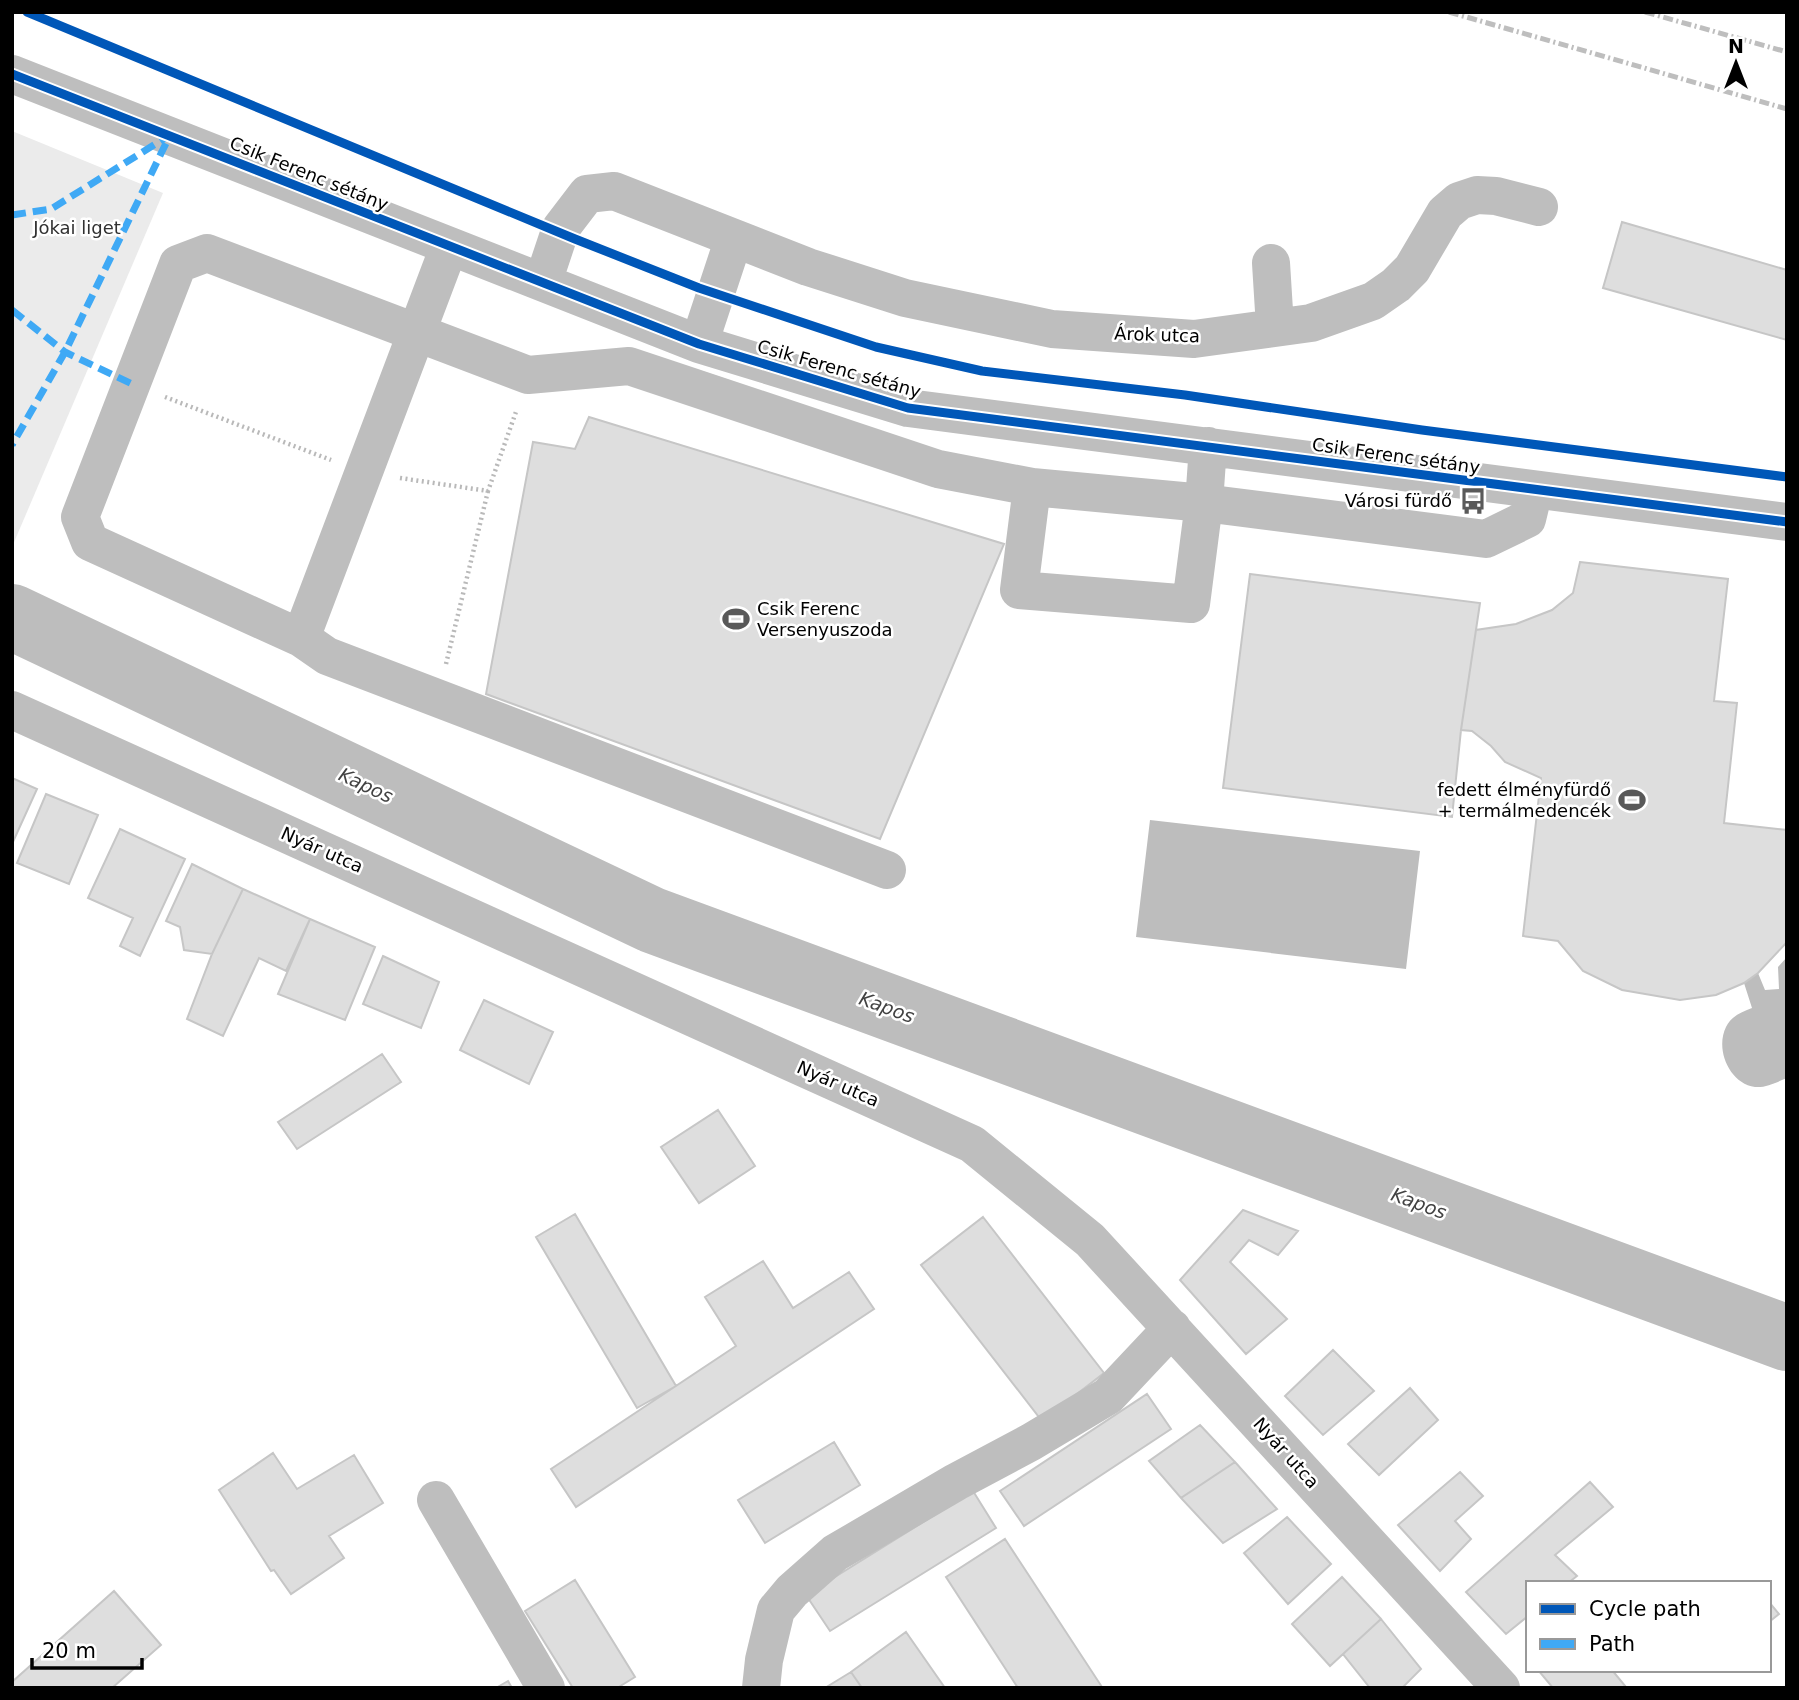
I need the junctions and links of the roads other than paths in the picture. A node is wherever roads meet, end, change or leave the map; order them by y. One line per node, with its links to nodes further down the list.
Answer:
1 (12, 74): 4 (street, Csik Ferenc sétány)
2 (1539, 207): 7 (street, Árok utca)
3 (734, 238): 6 (street, Árok utca); 7 (street, Árok utca); 9 (street)
4 (449, 247): 6 (street, Csik Ferenc sétány); 8 (street)
5 (1271, 263): 7 (street)
6 (543, 282): 9 (street, Csik Ferenc sétány)
7 (1275, 327)
8 (416, 334): 11 (street); 15 (street); 15 (street)
9 (699, 344): 10 (street, Csik Ferenc sétány)
10 (1208, 446): 12 (street, Csik Ferenc sétány); 13 (street)
11 (1032, 487): 13 (street); 13 (street)
12 (1534, 490): 13 (street); 14 (street, Csik Ferenc sétány)
13 (1204, 503)
14 (1787, 523)
15 (301, 638): 17 (street)
16 (12, 710): 18 (street, Nyár utca)
17 (887, 870)
18 (1172, 1328): 21 (street); 22 (street, Nyár utca)
19 (436, 1500): 20 (street)
20 (547, 1688)
21 (761, 1688)
22 (1501, 1688)

